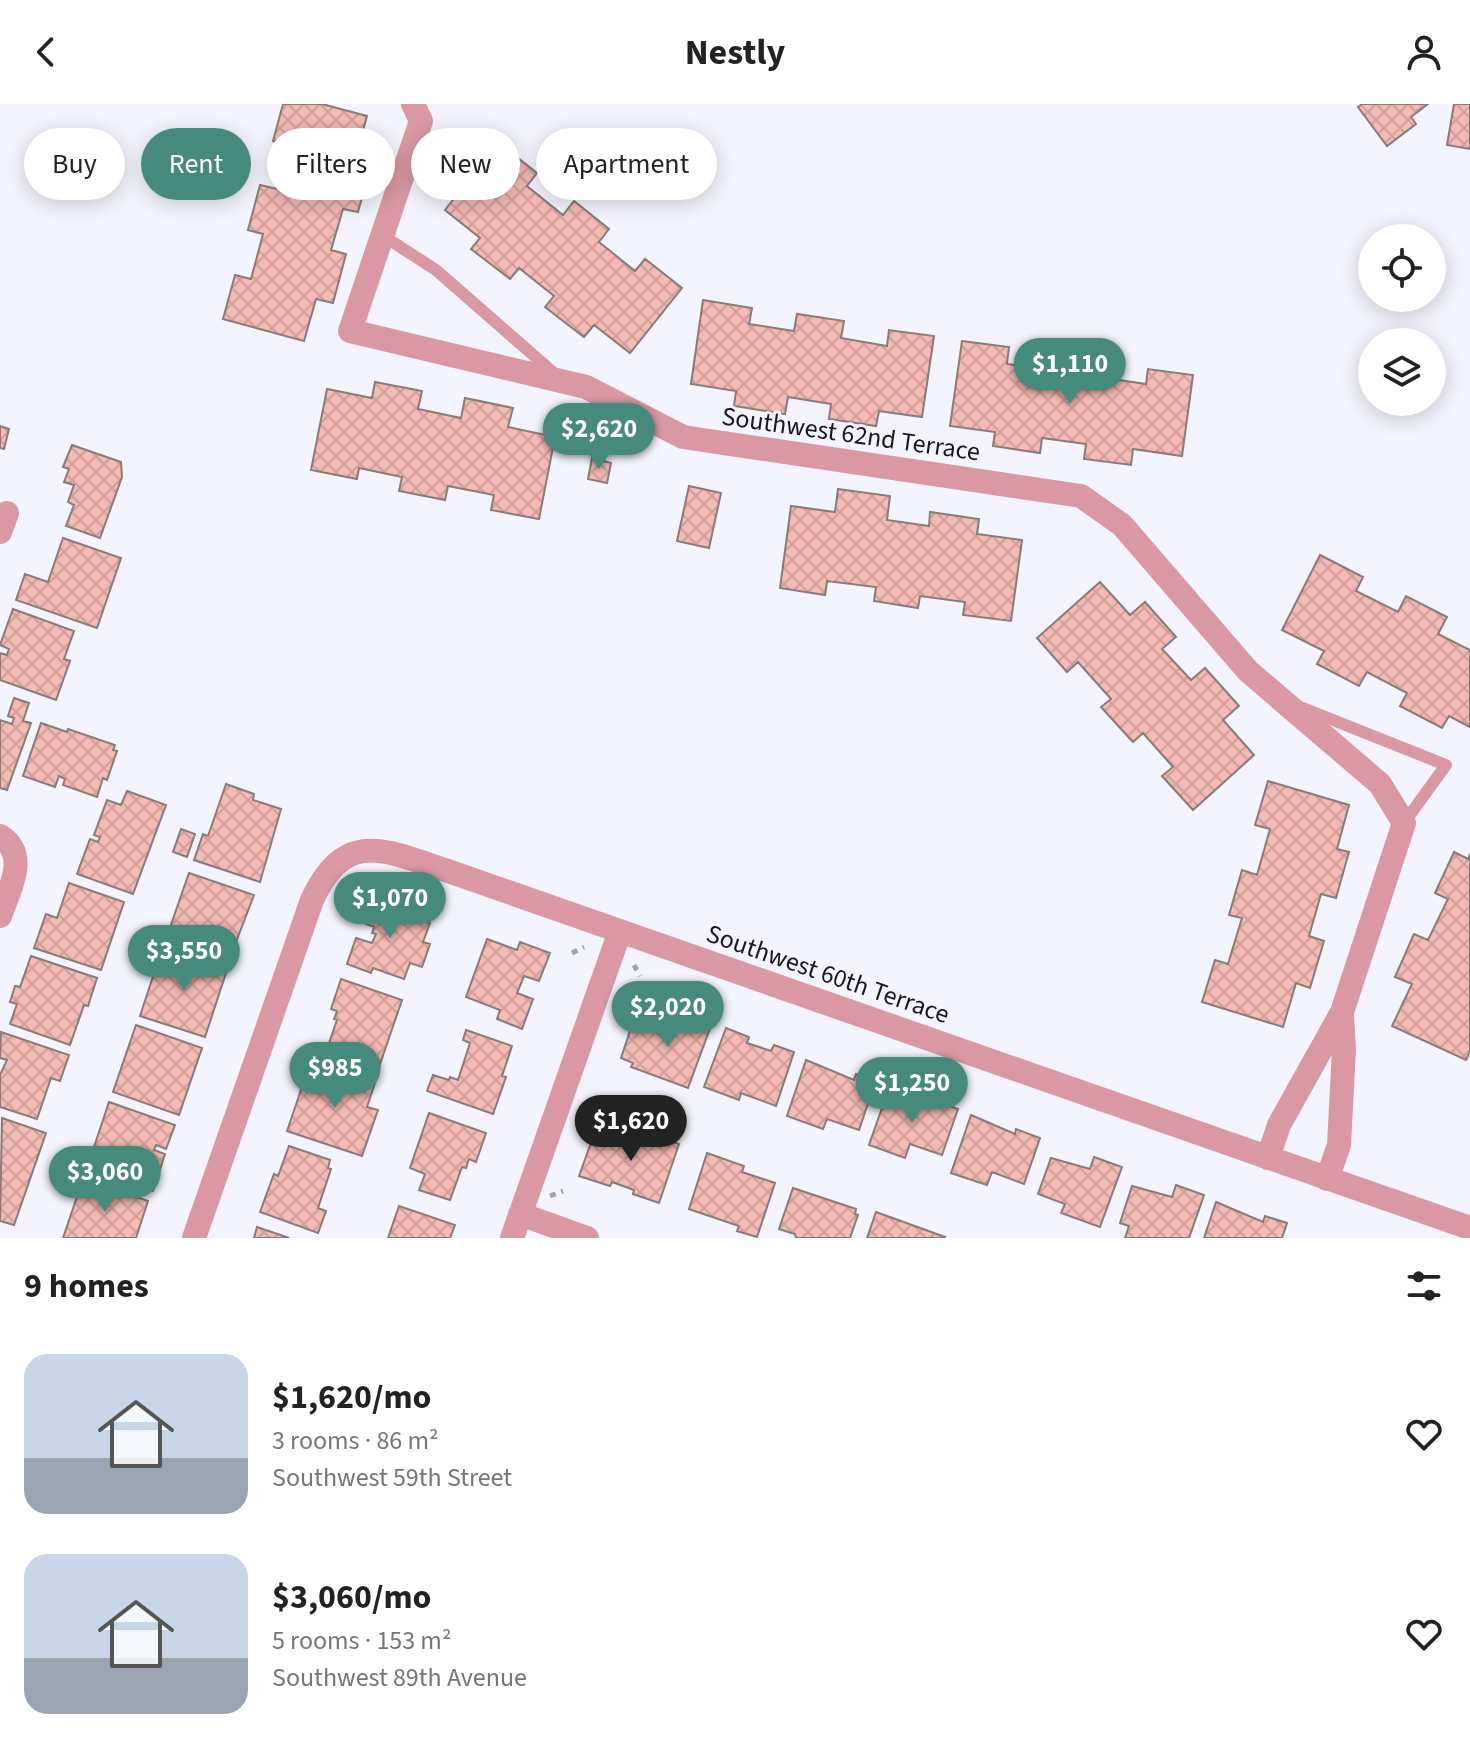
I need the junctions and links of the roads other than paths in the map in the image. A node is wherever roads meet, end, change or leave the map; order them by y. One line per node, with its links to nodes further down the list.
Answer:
1 (416, 109): 2 (street, Southwest 62nd Terrace)
2 (382, 235): 3 (lane); 3 (street, Southwest 62nd Terrace)
3 (563, 381): 4 (street, Southwest 62nd Terrace)
4 (1282, 700): 5 (street, Southwest 62nd Terrace); 5 (lane)
5 (1404, 823): 9 (street)
6 (8, 845): 7 (street)
7 (0, 916)
8 (620, 931): 10 (street, Southwest 60th Terrace); 12 (street); 14 (street, Southwest 60th Terrace)
9 (1342, 1012): 10 (street); 11 (street)
10 (1268, 1158): 11 (street, Southwest 60th Terrace)
11 (1327, 1179): 13 (street, Southwest 60th Terrace)
12 (520, 1214): 15 (street); 16 (street)
13 (1470, 1228)
14 (194, 1238)
15 (512, 1238)
16 (587, 1238)

